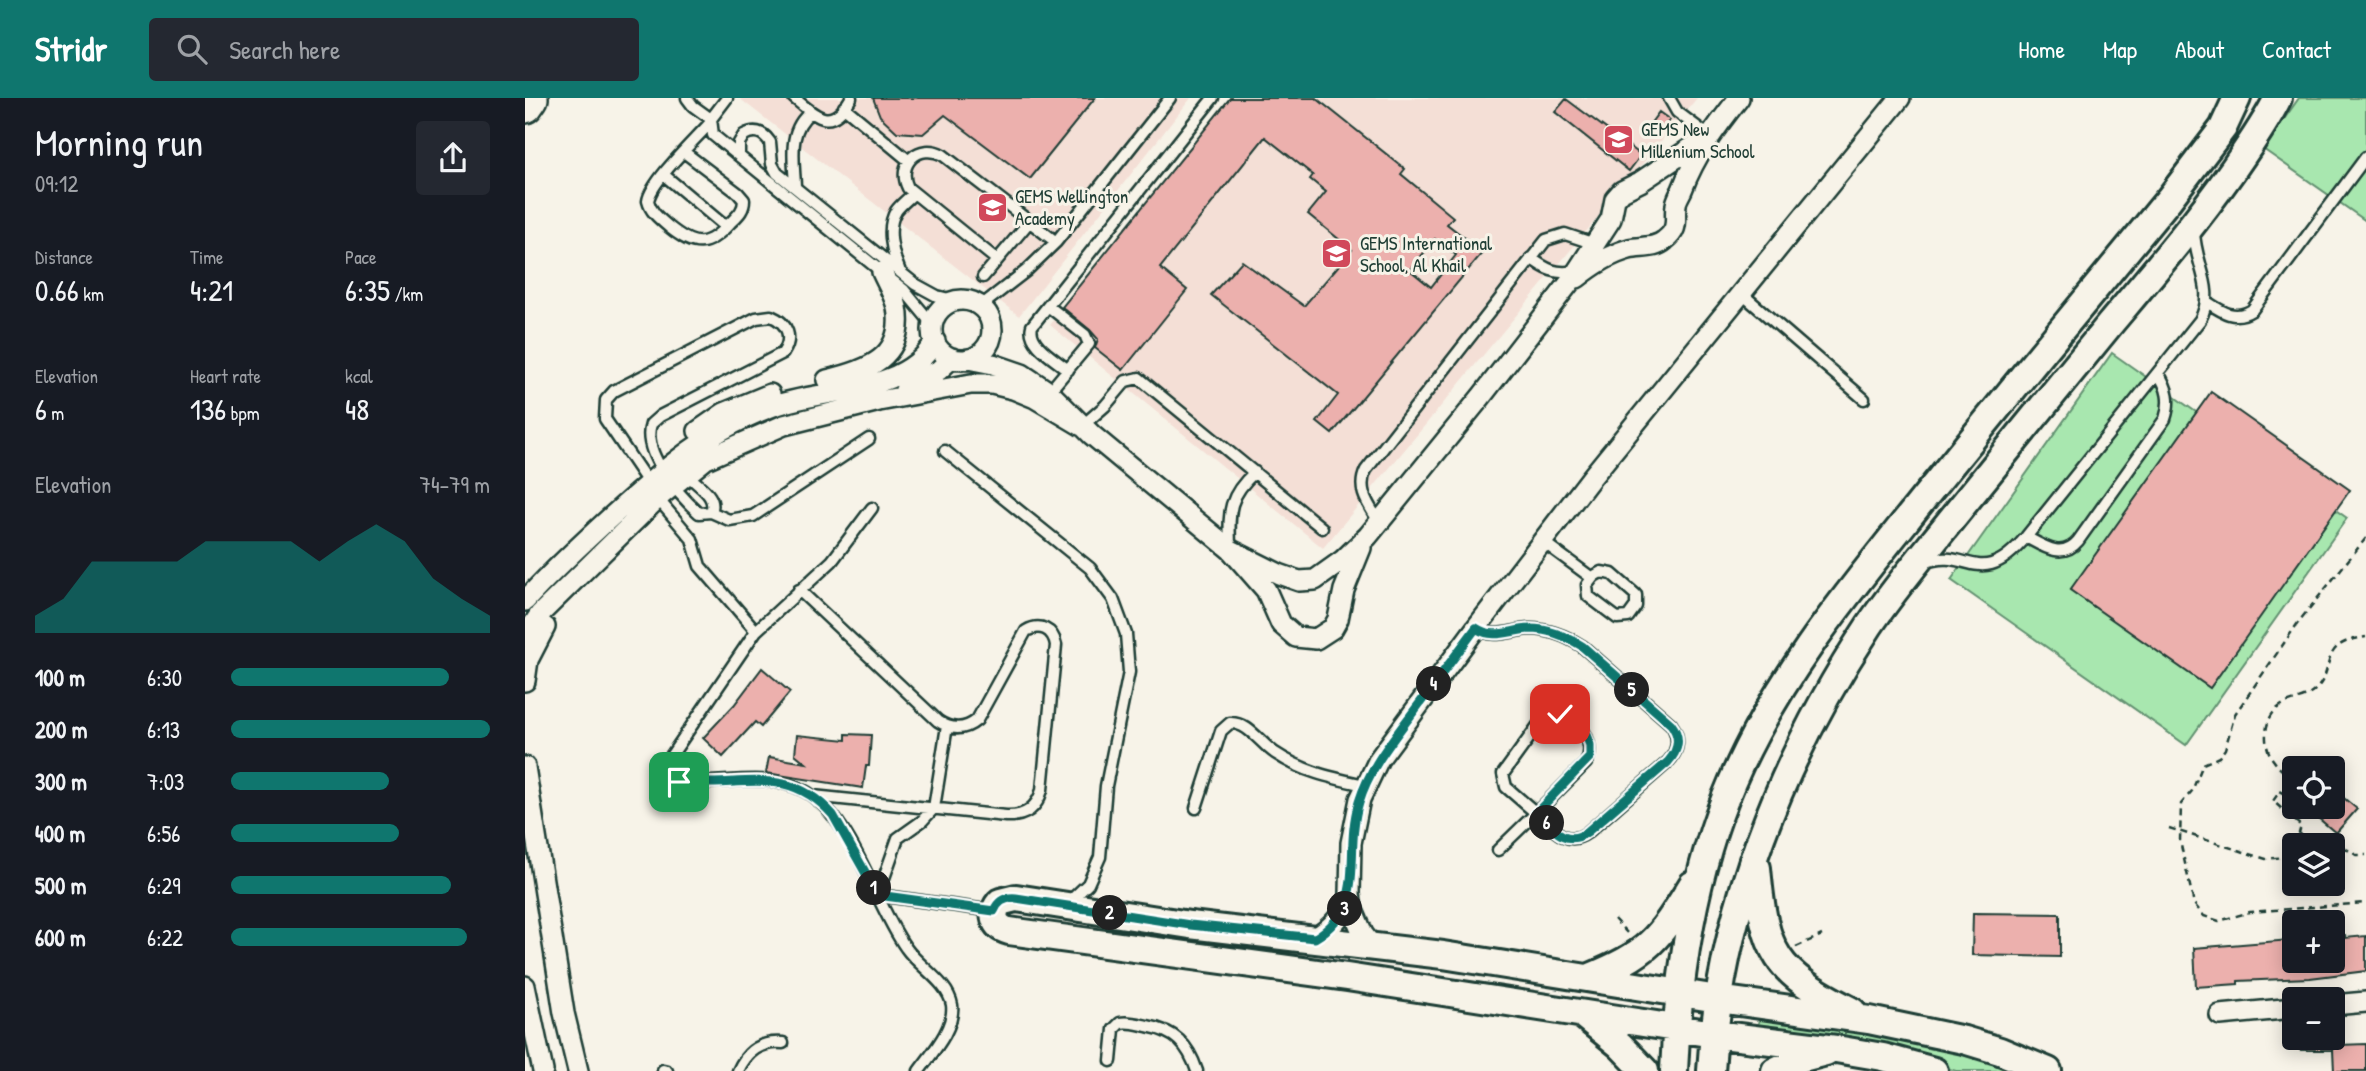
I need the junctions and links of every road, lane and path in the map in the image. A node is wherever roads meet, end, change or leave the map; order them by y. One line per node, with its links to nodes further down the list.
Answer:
1 (530, 98): 13 (highway)
2 (687, 98): 15 (lane)
3 (727, 98): 15 (lane)
4 (794, 98): 14 (lane)
5 (1170, 98): 27 (lane)
6 (1213, 98): 38 (lane)
7 (1669, 98): 16 (lane)
8 (1739, 98): 16 (street)
9 (1900, 98): 34 (street)
10 (2237, 98): 88 (street)
11 (2278, 98): 25 (street)
12 (847, 103): 14 (lane); 20 (lane)
13 (525, 105)
14 (811, 112): 22 (lane)
15 (711, 121): 17 (lane); 18 (lane)
16 (1709, 136): 28 (street); 32 (street)
17 (684, 152): 21 (lane); 26 (lane)
18 (739, 155): 22 (lane); 31 (lane)
19 (2366, 157): 36 (lane)
20 (908, 160): 23 (lane); 24 (lane)
21 (664, 175): 26 (lane); 26 (lane)
22 (795, 186): 31 (lane)
23 (913, 194): 30 (lane); 31 (lane)
24 (1029, 222): 27 (lane); 30 (lane)
25 (2194, 223): 36 (lane); 59 (street)
26 (726, 227)
27 (1056, 242): 37 (lane)
28 (1595, 244): 29 (lane); 32 (street)
29 (1531, 258): 32 (lane); 54 (lane)
30 (997, 260): 33 (lane)
31 (891, 272): 35 (lane); 39 (lane); 50 (street)
32 (1574, 276): 54 (street)
33 (983, 278)
34 (1741, 293): 44 (lane); 57 (street)
35 (957, 301): 37 (street); 39 (street)
36 (2207, 302): 42 (lane)
37 (981, 306): 40 (street)
38 (1048, 306): 41 (lane); 41 (lane)
39 (934, 333): 40 (street); 50 (street)
40 (960, 359): 43 (street); 45 (street)
41 (1068, 370): 43 (lane)
42 (2158, 373): 55 (lane); 55 (lane)
43 (1049, 392): 46 (street)
44 (1864, 398)
45 (879, 401): 46 (street); 50 (street)
46 (1082, 426): 49 (lane); 58 (street)
47 (869, 439): 52 (lane)
48 (945, 451): 92 (lane)
49 (1255, 472): 53 (lane); 58 (lane)
50 (669, 484): 50 (lane); 52 (lane); 52 (lane); 62 (street); 64 (lane); 65 (street); 67 (street)
51 (872, 508): 61 (lane)
52 (711, 512)
53 (1322, 528)
54 (1373, 529): 58 (street); 58 (street)
55 (2026, 537): 59 (lane)
56 (2366, 538): 80 (path)
57 (1542, 541): 60 (lane); 63 (street)
58 (1230, 550)
59 (1914, 567): 85 (street)
60 (1592, 578): 60 (lane)
61 (799, 590): 64 (lane); 68 (lane)
62 (525, 601)
63 (1476, 628): 71 (street); 77 (lane)
64 (756, 631): 73 (lane)
65 (525, 637)
66 (2366, 637): 70 (path)
67 (525, 681)
68 (947, 726): 74 (lane); 74 (lane)
69 (525, 767): 115 (street)
70 (2282, 769)
71 (1365, 785): 75 (lane); 89 (street)
72 (2282, 793): 76 (path)
73 (813, 796): 74 (lane); 90 (lane)
74 (934, 808): 90 (lane)
75 (1196, 808)
76 (2282, 809)
77 (1536, 813): 77 (lane); 84 (lane)
78 (2293, 819): 81 (path)
79 (2169, 828): 80 (path)
80 (2181, 831): 87 (path); 91 (path)
81 (2299, 833)
82 (525, 839): 114 (street)
83 (2345, 848): 86 (path)
84 (1498, 850)
85 (1756, 855): 97 (street); 101 (street)
86 (2366, 855)
87 (2282, 856)
88 (1703, 868): 98 (street); 100 (street)
89 (1350, 894): 95 (street); 96 (street)
90 (878, 895): 93 (lane); 117 (lane)
91 (2366, 903)
92 (1064, 906): 93 (street); 95 (street)
93 (994, 911): 105 (street)
94 (1822, 935): 97 (path)
95 (1315, 938): 96 (street)
96 (1372, 946): 98 (street)
97 (1777, 957): 107 (street)
98 (1586, 978): 100 (street)
99 (525, 986): 113 (street)
100 (1680, 993): 101 (street); 108 (street)
101 (1718, 999): 107 (street); 109 (street)
102 (2366, 1002): 103 (street)
103 (2345, 1004)
104 (2282, 1009): 106 (street)
105 (1581, 1013): 108 (street); 119 (street)
106 (2220, 1015)
107 (1869, 1020): 124 (street)
108 (1676, 1028): 109 (street); 120 (street)
109 (1714, 1034): 111 (street); 121 (street)
110 (783, 1043): 116 (lane)
111 (1836, 1049): 122 (street); 123 (street)
112 (1111, 1061): 118 (lane)
113 (543, 1071)
114 (564, 1071)
115 (578, 1071)
116 (738, 1071)
117 (919, 1071)
118 (1197, 1071)
119 (1645, 1071)
120 (1674, 1071)
121 (1710, 1071)
122 (1775, 1071)
123 (1934, 1071)
124 (2048, 1071)

